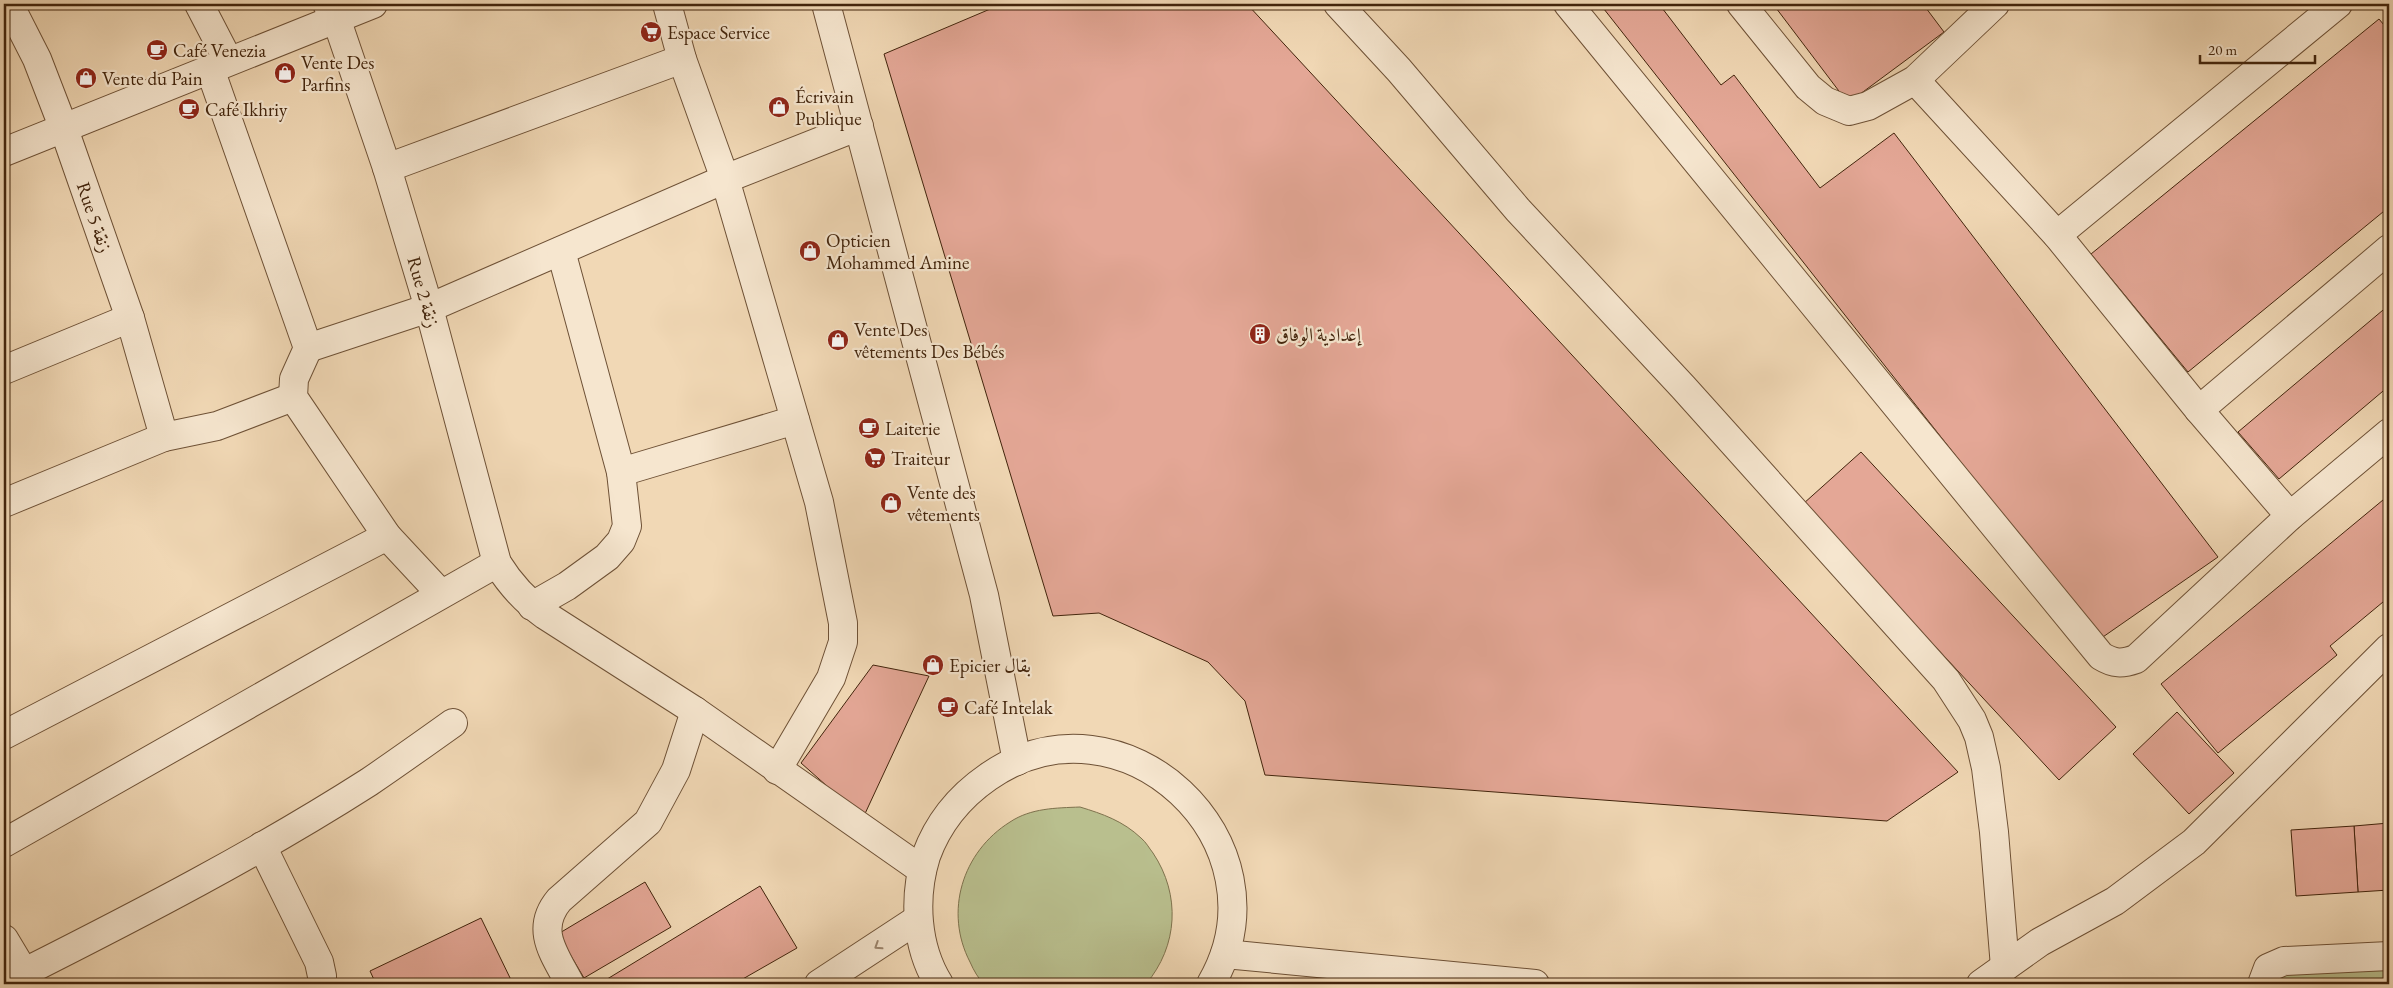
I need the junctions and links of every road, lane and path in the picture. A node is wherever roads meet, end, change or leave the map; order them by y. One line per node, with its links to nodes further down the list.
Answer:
1 (9, 4): 16 (street, Rue 5 زنقة)
2 (199, 4): 13 (street)
3 (373, 4): 11 (street)
4 (667, 4): 12 (street)
5 (826, 4): 15 (street)
6 (1338, 4): 52 (street)
7 (1568, 4): 34 (street)
8 (1741, 4): 14 (street)
9 (1995, 4): 14 (street)
10 (2338, 4): 20 (street)
11 (332, 11): 13 (street); 18 (street, Rue 2 زنقة)
12 (682, 59): 18 (street); 19 (street)
13 (219, 65): 16 (street); 25 (street)
14 (1915, 80): 20 (street)
15 (859, 126): 19 (street); 43 (street)
16 (64, 129): 17 (street); 24 (street, Rue 5 زنقة)
17 (4, 152)
18 (387, 168): 23 (street, Rue 2 زنقة)
19 (725, 179): 22 (street); 29 (street)
20 (2057, 236): 28 (street)
21 (2389, 248): 28 (street)
22 (561, 252): 23 (street); 32 (street)
23 (429, 308): 25 (street); 36 (street, Rue 2 زنقة)
24 (130, 318): 26 (street); 31 (street, Rue 5 زنقة)
25 (308, 348): 27 (street)
26 (4, 370)
27 (293, 397): 31 (street); 35 (street)
28 (2199, 410): 34 (street)
29 (795, 420): 32 (street); 44 (street)
30 (2389, 433): 34 (street)
31 (164, 437): 33 (street)
32 (621, 472): 38 (street)
33 (4, 503)
34 (2290, 516)
35 (387, 536): 37 (street); 42 (street)
36 (504, 573): 37 (street); 38 (street)
37 (441, 594): 45 (street)
38 (532, 606): 40 (street)
39 (2389, 648): 52 (street)
40 (695, 711): 44 (street); 55 (street)
41 (453, 723): 46 (street)
42 (4, 735)
43 (1017, 761): 47 (street); 50 (street)
44 (777, 770): 47 (street)
45 (4, 843)
46 (262, 846): 53 (street); 54 (street)
47 (922, 870): 48 (street)
48 (918, 919): 56 (street, one-way to 56); 57 (street)
49 (4, 939): 53 (street)
50 (1225, 954): 58 (street); 59 (street)
51 (2389, 956): 61 (street)
52 (2005, 967): 60 (street)
53 (27, 979)
54 (322, 984)
55 (570, 984)
56 (819, 984)
57 (937, 984)
58 (1210, 984)
59 (1535, 984)
60 (1981, 984)
61 (2262, 984)

